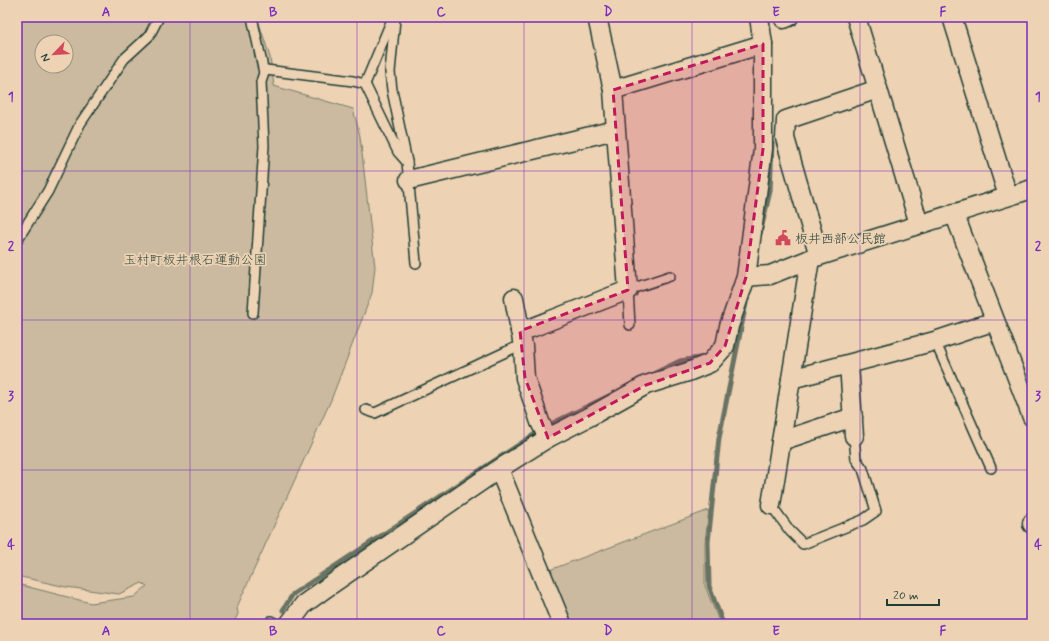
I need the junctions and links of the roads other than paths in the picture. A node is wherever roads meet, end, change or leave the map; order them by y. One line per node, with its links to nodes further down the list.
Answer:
1 (159, 17): 20 (lane)
2 (252, 17): 9 (lane)
3 (394, 17): 10 (lane); 14 (lane)
4 (597, 17): 12 (street)
5 (759, 17): 8 (street)
6 (856, 17): 11 (street)
7 (952, 17): 17 (street)
8 (763, 44): 12 (street); 24 (street)
9 (264, 73): 10 (lane); 27 (lane)
10 (366, 84): 14 (lane)
11 (878, 89): 19 (street); 21 (street)
12 (613, 90): 13 (street)
13 (615, 130): 15 (street); 25 (street)
14 (407, 162): 15 (lane)
15 (409, 180): 22 (lane)
16 (1032, 189): 17 (street)
17 (1008, 196): 18 (street)
18 (954, 213): 19 (street); 28 (street)
19 (919, 224): 21 (street)
20 (17, 240)
21 (815, 257): 24 (street); 33 (street)
22 (416, 263)
23 (670, 276): 25 (lane)
24 (746, 277): 38 (street)
25 (628, 290): 29 (lane); 30 (street)
26 (514, 298): 30 (street)
27 (253, 313)
28 (995, 321): 31 (street); 36 (street)
29 (630, 325)
30 (521, 338): 34 (lane); 38 (street)
31 (935, 341): 32 (street); 40 (lane)
32 (849, 364): 33 (street); 35 (street)
33 (791, 379): 39 (street)
34 (366, 410)
35 (853, 417): 37 (street); 39 (street)
36 (1032, 417)
37 (854, 436): 42 (lane)
38 (548, 438): 41 (street)
39 (781, 441): 42 (street)
40 (991, 468)
41 (499, 469): 43 (street); 44 (street)
42 (771, 505)
43 (289, 624)
44 (562, 624)

